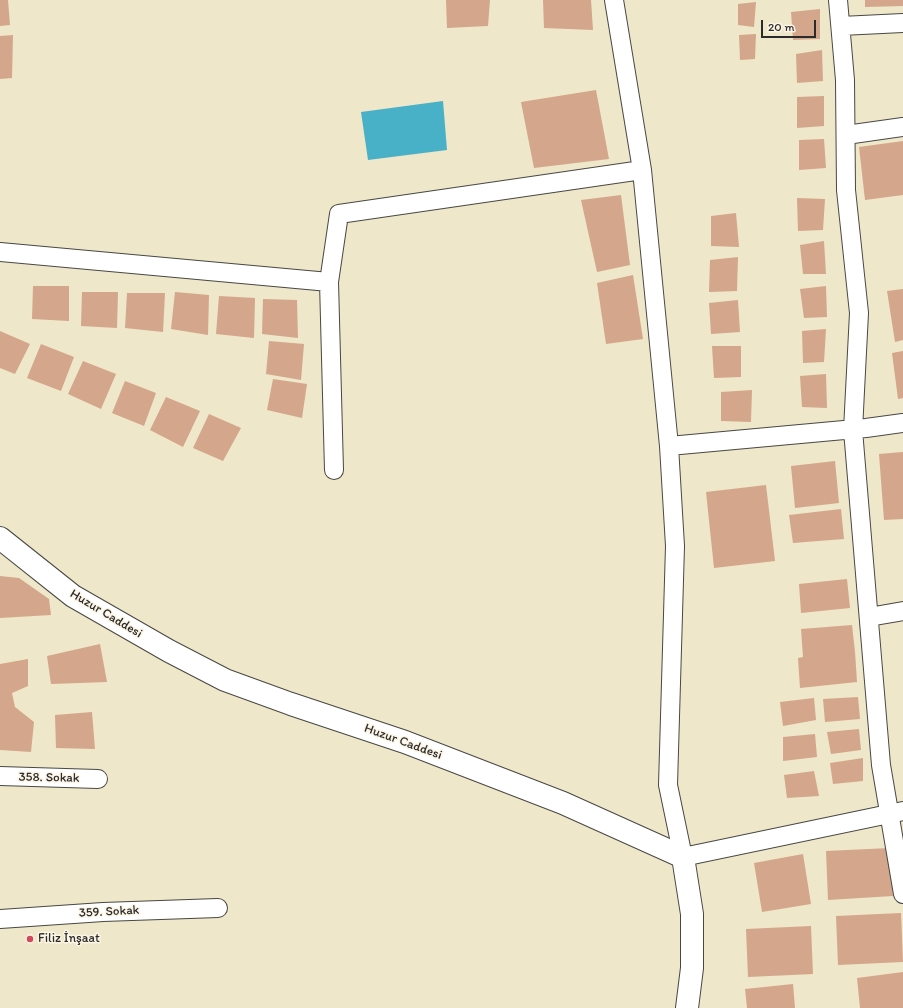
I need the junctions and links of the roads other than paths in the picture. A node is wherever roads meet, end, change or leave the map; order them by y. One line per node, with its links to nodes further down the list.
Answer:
1 (614, 0): 7 (street)
2 (838, 0): 4 (street)
3 (903, 23): 4 (street)
4 (841, 26): 6 (street)
5 (903, 127): 6 (street)
6 (846, 134): 11 (street)
7 (642, 170): 9 (street); 12 (street)
8 (0, 252): 9 (street)
9 (328, 282): 13 (street)
10 (903, 423): 11 (street)
11 (853, 430): 12 (street); 16 (street)
12 (669, 446): 20 (street)
13 (334, 470)
14 (0, 538): 20 (street, Huzur Caddesi)
15 (903, 611): 16 (street)
16 (869, 616): 19 (street)
17 (0, 776): 18 (street, 358. Sokak)
18 (98, 779)
19 (896, 813): 20 (street); 21 (street)
20 (683, 857): 24 (street)
21 (903, 894)
22 (218, 908): 23 (street, 359. Sokak)
23 (0, 919)
24 (687, 1008)

